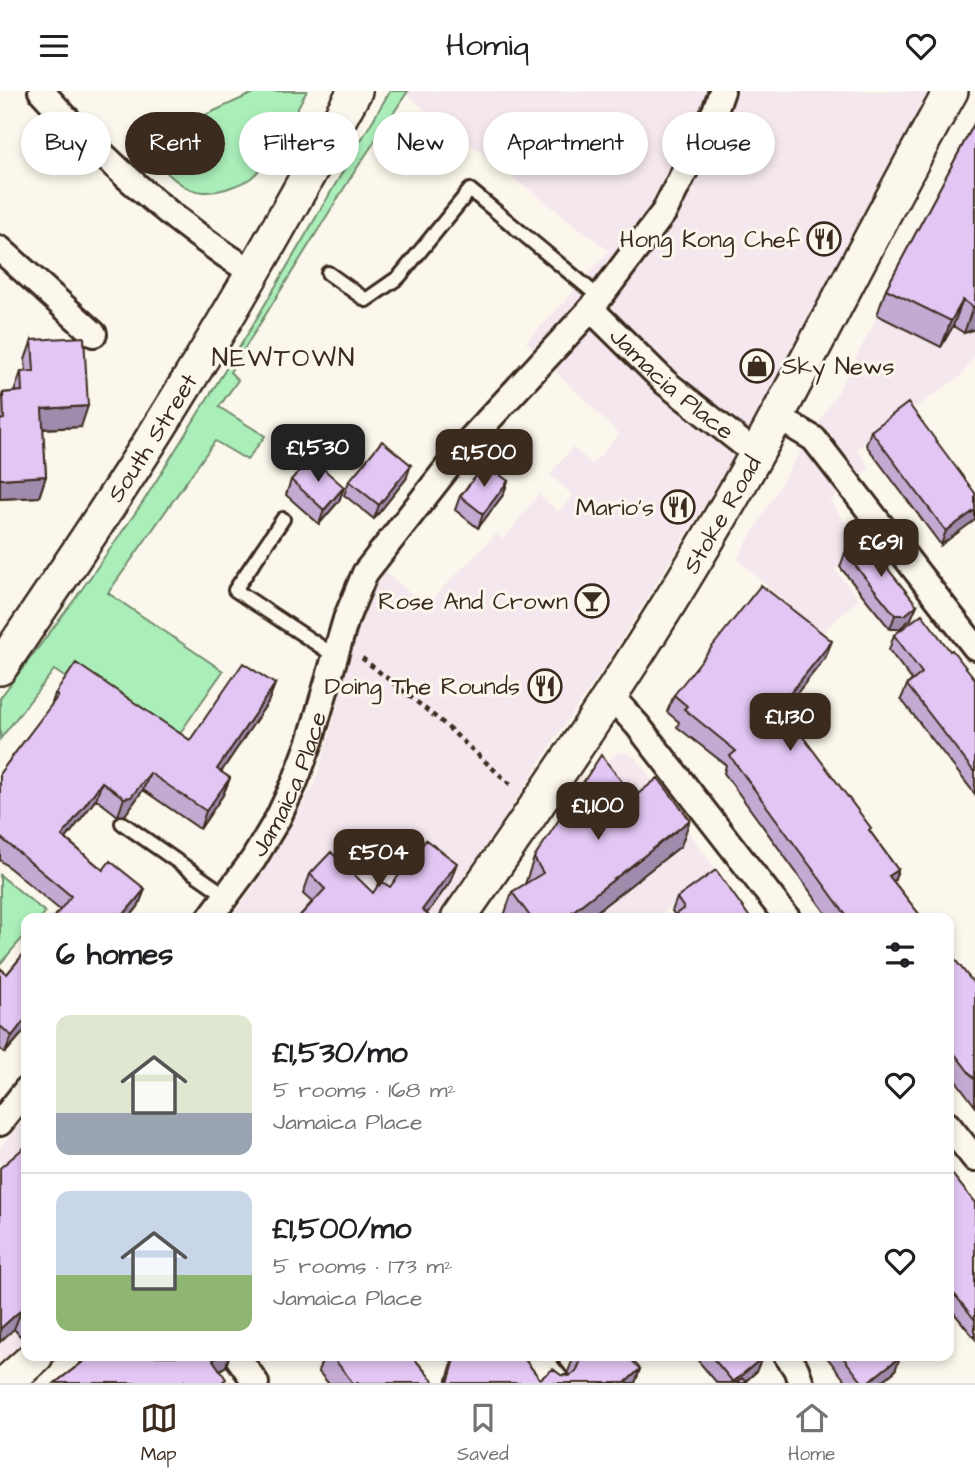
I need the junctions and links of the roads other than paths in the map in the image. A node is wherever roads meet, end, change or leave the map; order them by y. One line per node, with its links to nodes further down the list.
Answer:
1 (41, 91): 6 (street)
2 (355, 91): 6 (street, South Street)
3 (722, 91): 8 (street, Jamaica Place)
4 (951, 91): 10 (street, Stoke Road)
5 (0, 249): 9 (street)
6 (253, 273): 15 (street, South Street)
7 (328, 273): 8 (lane)
8 (595, 303): 11 (street, Jamacia Place); 14 (street, Jamaica Place)
9 (94, 334)
10 (776, 417): 11 (street, Stoke Road); 13 (street)
11 (757, 454): 16 (street, Stoke Road)
12 (283, 519): 14 (lane)
13 (975, 647)
14 (337, 648): 18 (street, Jamaica Place)
15 (0, 668)
16 (611, 695): 20 (street, Stoke Road); 21 (street)
17 (122, 823): 18 (lane)
18 (227, 896): 19 (street, Jamaica Place)
19 (214, 913)
20 (462, 913)
21 (783, 913)
22 (21, 1096): 23 (street)
23 (0, 1123)
24 (954, 1133): 25 (street)
25 (975, 1159)
26 (30, 1361): 30 (street)
27 (241, 1361): 31 (street)
28 (540, 1361): 32 (street)
29 (790, 1361): 33 (street)
30 (6, 1383)
31 (256, 1383)
32 (558, 1383)
33 (801, 1383)

